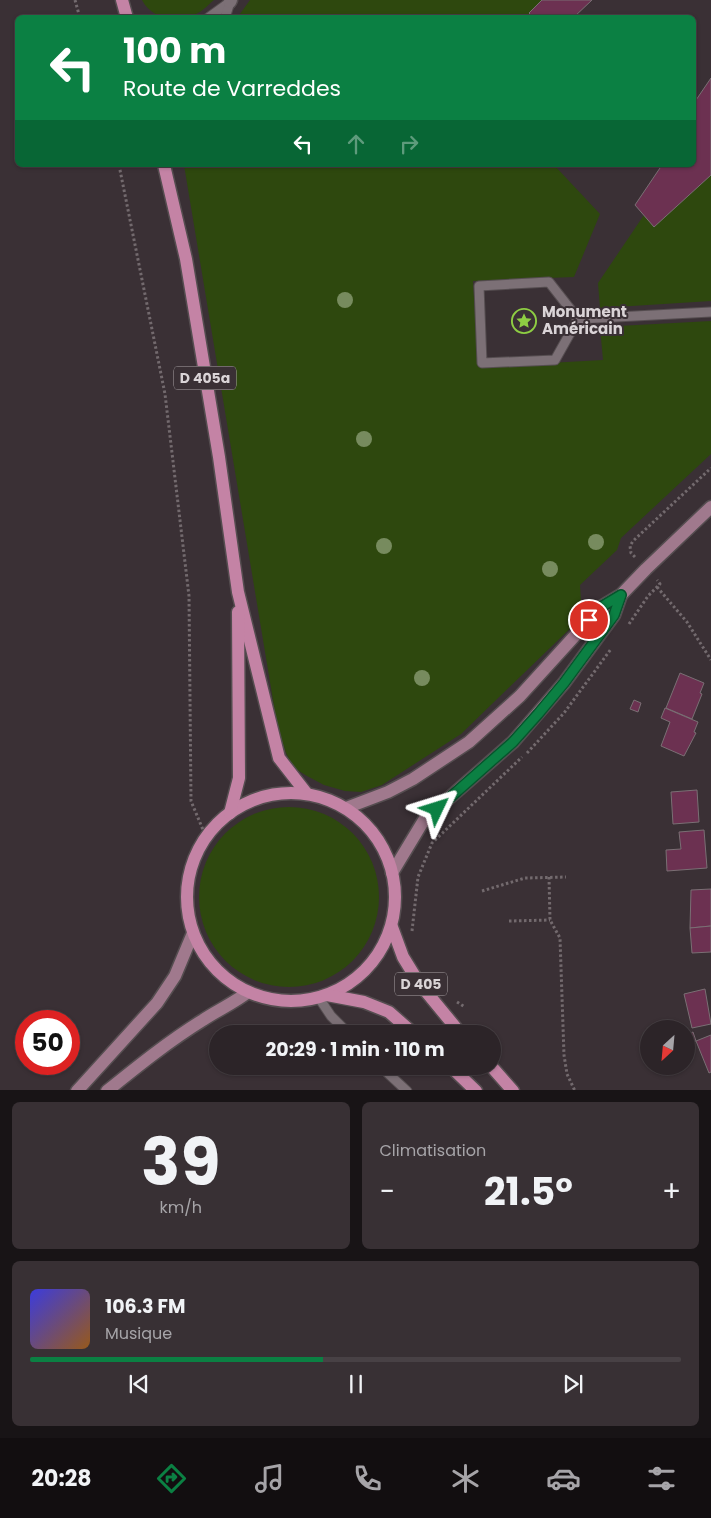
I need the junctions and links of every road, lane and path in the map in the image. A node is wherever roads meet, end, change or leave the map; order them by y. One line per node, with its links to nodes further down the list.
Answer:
1 (75, 0): 4 (path)
2 (122, 0): 5 (main road)
3 (230, 1): 6 (lane); 7 (lane)
4 (79, 15)
5 (126, 15)
6 (212, 15)
7 (225, 15)
8 (119, 167): 25 (path)
9 (164, 167): 17 (main road, D 405a)
10 (711, 312): 11 (lane)
11 (578, 319): 11 (lane)
12 (711, 468): 14 (path)
13 (711, 507): 18 (main road)
14 (639, 561)
15 (660, 584): 16 (path)
16 (657, 587): 19 (path); 21 (path)
17 (238, 592): 22 (main road, D 405a); 24 (main road, D 405a)
18 (621, 595): 23 (main road); 26 (main road)
19 (626, 628)
20 (615, 644): 34 (path)
21 (711, 660)
22 (307, 794): 23 (main road); 24 (main road)
23 (346, 808): 26 (main road)
24 (230, 813): 25 (main road)
25 (206, 837): 33 (main road)
26 (392, 873): 32 (main road)
27 (549, 877): 28 (path); 29 (path); 30 (path)
28 (566, 877)
29 (482, 891)
30 (550, 920): 31 (path); 50 (path)
31 (509, 921)
32 (392, 927): 36 (main road); 41 (main road, D 405)
33 (193, 933): 35 (main road); 45 (main road)
34 (412, 935)
35 (248, 992): 36 (main road); 46 (main road)
36 (323, 997): 39 (lane); 40 (main road, D 405)
37 (452, 1000): 38 (path)
38 (465, 1007)
39 (340, 1025)
40 (404, 1025)
41 (454, 1025)
42 (390, 1075): 47 (lane)
43 (460, 1075): 48 (main road)
44 (499, 1075): 49 (main road)
45 (76, 1090)
46 (107, 1090)
47 (407, 1090)
48 (476, 1090)
49 (513, 1090)
50 (575, 1090)

